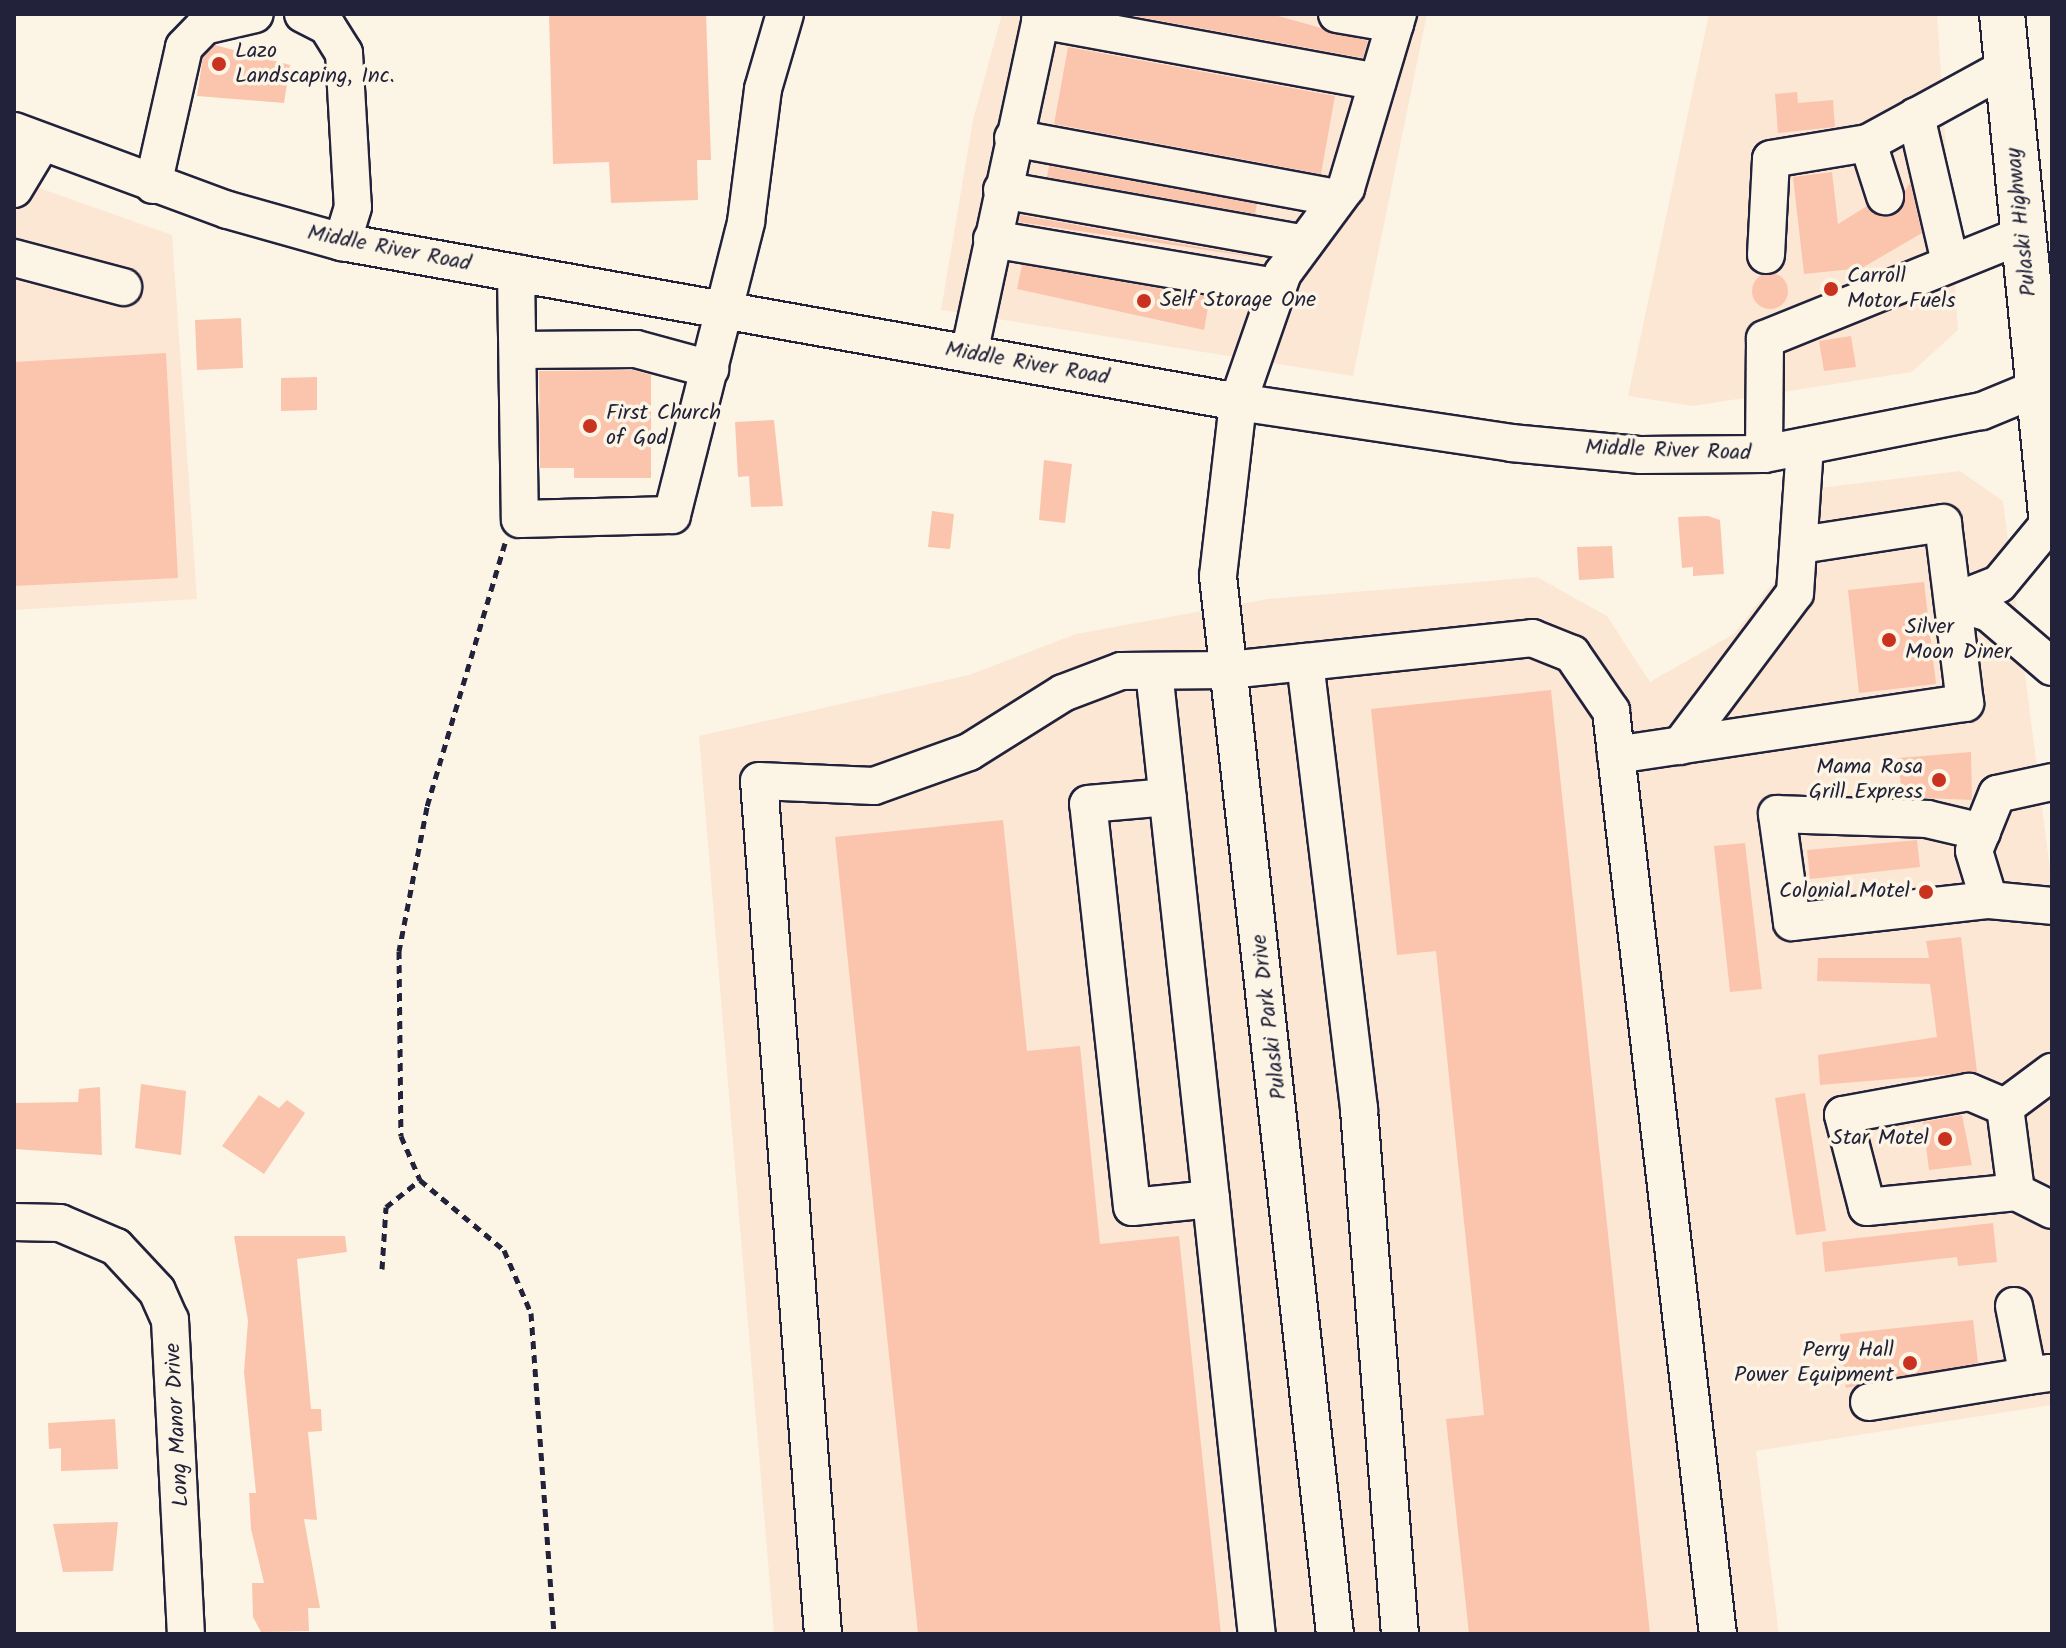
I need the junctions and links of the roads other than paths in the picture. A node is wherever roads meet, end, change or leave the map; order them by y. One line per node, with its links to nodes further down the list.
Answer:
1 (255, 14): 14 (street)
2 (303, 14): 21 (street)
3 (785, 14): 29 (street)
4 (1337, 14): 7 (street)
5 (2002, 14): 8 (highway, Pulaski Highway)
6 (1041, 17): 9 (street); 12 (street)
7 (1396, 19): 9 (street, Pulaski Park Drive)
8 (2007, 67): 10 (street); 19 (highway, Pulaski Highway)
9 (1377, 82): 18 (street, Pulaski Park Drive)
10 (1916, 116): 13 (street); 25 (street)
11 (28, 138): 14 (street, Middle River Road); 15 (street)
12 (1013, 138): 16 (street); 18 (street)
13 (1868, 143): 17 (street); 23 (street)
14 (153, 185): 21 (street, Middle River Road)
15 (14, 189)
16 (1002, 190): 20 (street); 22 (street)
17 (1885, 196)
18 (1338, 198): 22 (street, Pulaski Park Drive)
19 (2023, 235): 25 (street); 33 (highway, Pulaski Highway)
20 (992, 239): 28 (street); 31 (street)
21 (342, 242): 26 (street, Middle River Road)
22 (1304, 244): 28 (street, Pulaski Park Drive)
23 (1766, 255)
24 (14, 258): 27 (street)
25 (1950, 262): 36 (street)
26 (516, 273): 29 (street, Middle River Road); 30 (street)
27 (123, 287)
28 (1277, 287): 34 (street, Pulaski Park Drive)
29 (724, 310): 31 (street, Middle River Road); 32 (street)
30 (518, 350): 32 (street); 32 (street)
31 (969, 354): 34 (street, Middle River Road)
32 (710, 369)
33 (2045, 385): 35 (street, Middle River Road); 37 (highway, Pulaski Highway)
34 (1238, 402): 36 (street, Middle River Road); 42 (street, Pulaski Park Drive)
35 (1805, 446): 36 (street, Middle River Road); 38 (street)
36 (1764, 454)
37 (2052, 523): 39 (street)
38 (1801, 545): 39 (street); 44 (street)
39 (1953, 602): 41 (street); 44 (street)
40 (1305, 662): 42 (street); 45 (street); 64 (street)
41 (2052, 667)
42 (1229, 670): 43 (street); 63 (street, Pulaski Park Drive)
43 (1154, 671): 47 (street); 61 (street)
44 (1680, 746): 45 (street)
45 (1616, 755): 65 (street)
46 (2052, 782): 48 (street)
47 (1168, 797): 54 (street); 54 (street)
48 (1982, 832): 49 (street); 49 (street)
49 (1989, 900): 50 (street)
50 (2052, 906)
51 (2052, 1072): 52 (street)
52 (2005, 1107): 53 (street); 53 (street)
53 (2016, 1192): 55 (street)
54 (1211, 1199): 62 (street)
55 (2052, 1210)
56 (14, 1222): 60 (street, Long Manor Drive)
57 (2014, 1306): 58 (street)
58 (2040, 1375): 59 (street)
59 (1869, 1402)
60 (186, 1634)
61 (823, 1634)
62 (1257, 1634)
63 (1335, 1634)
64 (1400, 1634)
65 (1718, 1634)

